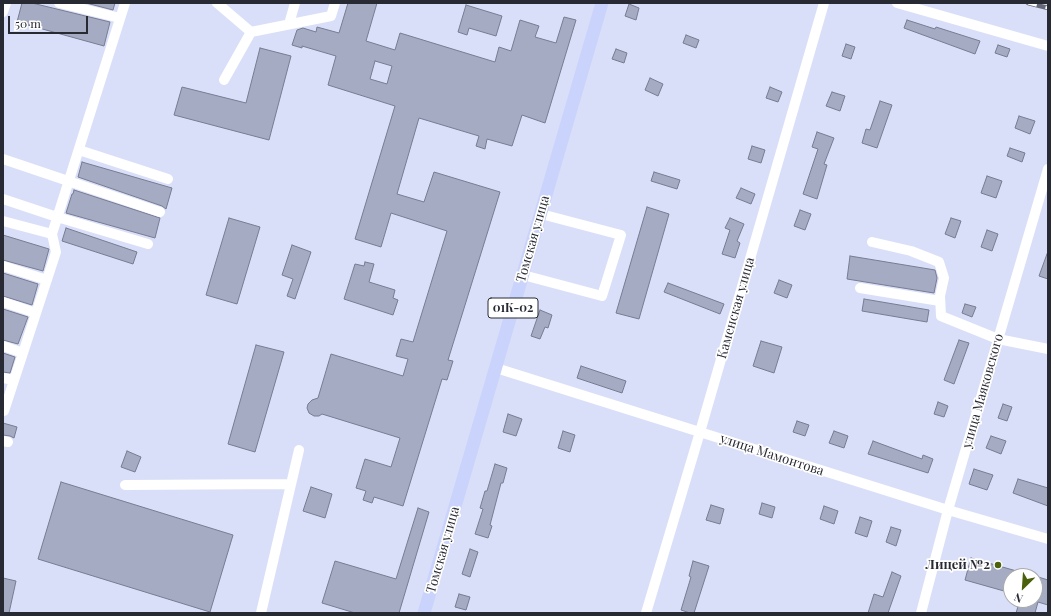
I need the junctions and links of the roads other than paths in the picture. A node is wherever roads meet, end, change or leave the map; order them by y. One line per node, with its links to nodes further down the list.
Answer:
1 (6, 3): 10 (street)
2 (60, 3): 11 (street)
3 (125, 3): 11 (street)
4 (218, 3): 13 (street)
5 (295, 3): 12 (street)
6 (335, 3): 12 (street)
7 (602, 3): 23 (main road, Томская улица / 01К-02)
8 (824, 3): 44 (street, Каменская улица)
9 (897, 3): 14 (street)
10 (3, 12)
11 (120, 18): 16 (street)
12 (289, 24): 13 (street)
13 (251, 32): 15 (street)
14 (1048, 46)
15 (224, 80)
16 (79, 150): 19 (street); 20 (street)
17 (3, 159): 20 (street)
18 (1048, 169): 36 (street, улица Маяковского)
19 (168, 179)
20 (69, 181): 22 (street); 24 (street)
21 (3, 199): 24 (street)
22 (160, 212)
23 (540, 214): 30 (main road, Томская улица / 01К-02); 30 (street)
24 (57, 217): 26 (street); 28 (street)
25 (3, 221): 26 (street)
26 (52, 234): 31 (street)
27 (872, 242): 33 (street)
28 (148, 244)
29 (3, 266): 31 (street)
30 (523, 275): 40 (main road, Томская улица / 01К-02)
31 (47, 280): 35 (street)
32 (860, 288): 33 (street)
33 (940, 301): 36 (street)
34 (3, 302): 35 (street)
35 (36, 313): 39 (street)
36 (998, 339): 38 (street); 48 (street, улица Маяковского)
37 (3, 346): 39 (street)
38 (1048, 350)
39 (23, 353): 42 (street)
40 (496, 368): 44 (street, улица Мамонтова); 51 (main road, Томская улица / 01К-02)
41 (3, 378): 42 (street)
42 (14, 380): 43 (street)
43 (3, 410)
44 (700, 432): 48 (street, улица Мамонтова); 52 (street, Каменская улица)
45 (299, 450): 46 (street)
46 (291, 484): 47 (street); 50 (street)
47 (125, 485)
48 (948, 510): 49 (street, улица Мамонтова); 53 (street, улица Маяковского)
49 (1048, 539)
50 (261, 613)
51 (424, 613)
52 (646, 613)
53 (921, 613)

